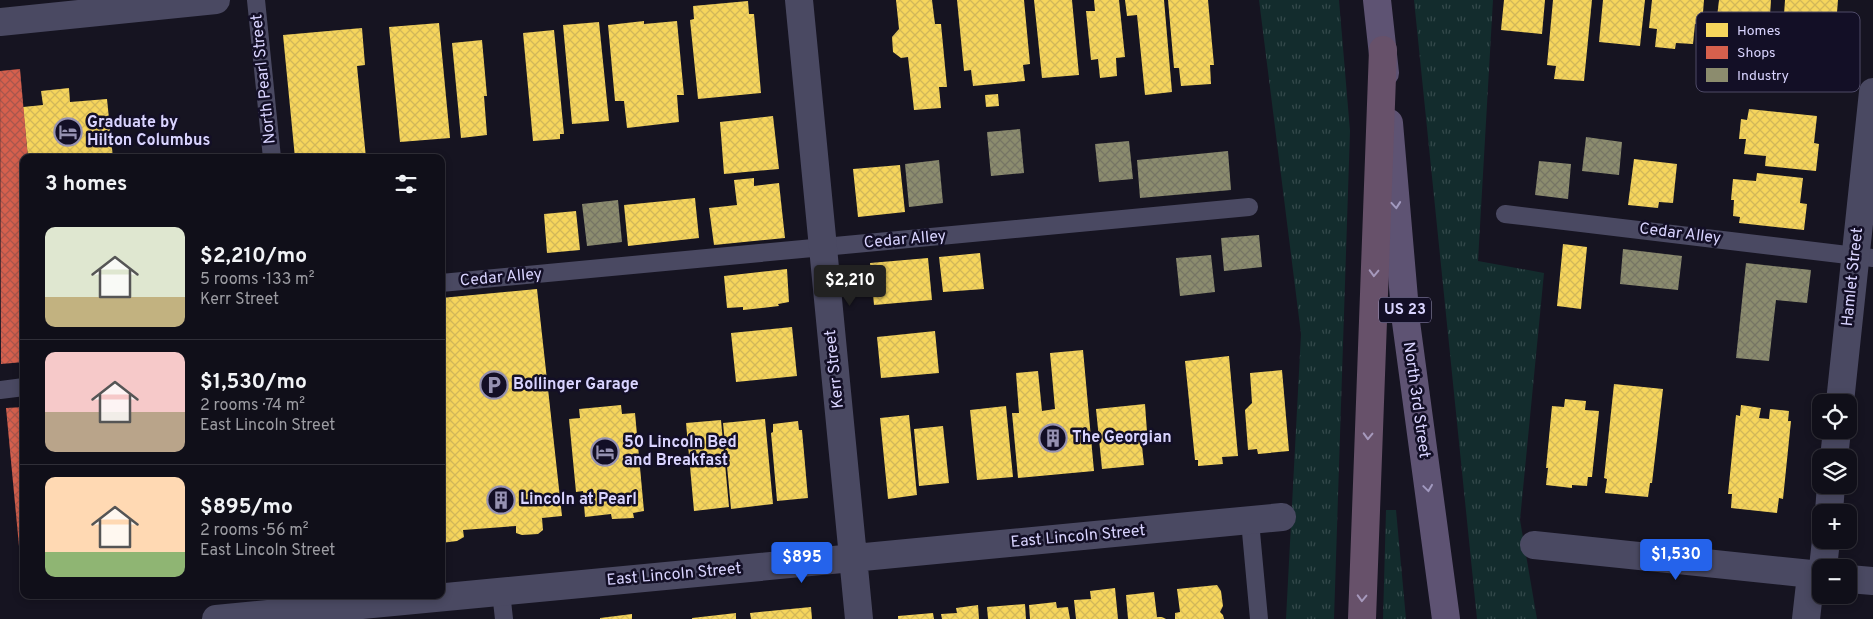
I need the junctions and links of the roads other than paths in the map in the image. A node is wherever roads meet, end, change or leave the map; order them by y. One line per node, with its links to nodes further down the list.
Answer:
1 (216, 0): 5 (street)
2 (256, 0): 8 (lane, North Pearl Street)
3 (799, 0): 11 (street, Kerr Street)
4 (1377, 0): 6 (main road, North 3rd Street / US 23)
5 (0, 22)
6 (1383, 50): 33 (highway, one-way to 33); 34 (main road, North 3rd Street / US 23, one-way to 34)
7 (1873, 92): 12 (street, Hamlet Street)
8 (272, 154)
9 (1249, 207): 11 (lane, Cedar Alley)
10 (1505, 214): 12 (lane, Cedar Alley)
11 (823, 247): 13 (lane, Cedar Alley); 20 (street, Kerr Street)
12 (1864, 256): 16 (street, Hamlet Street)
13 (445, 283)
14 (20, 388): 15 (lane)
15 (0, 390)
16 (1841, 394)
17 (1282, 518): 18 (street, East Lincoln Street)
18 (1250, 521): 20 (street, East Lincoln Street); 32 (lane)
19 (1534, 545): 21 (street)
20 (853, 558): 24 (street, East Lincoln Street); 31 (street, Kerr Street)
21 (1812, 572)
22 (1857, 580): 23 (street)
23 (1873, 581)
24 (501, 592): 26 (street, East Lincoln Street); 30 (lane)
25 (1812, 596): 35 (street)
26 (445, 597)
27 (420, 599): 28 (street, East Lincoln Street)
28 (317, 608): 29 (street, East Lincoln Street)
29 (216, 619)
30 (504, 619)
31 (859, 619)
32 (1259, 619)
33 (1362, 619)
34 (1446, 619)
35 (1806, 619)

